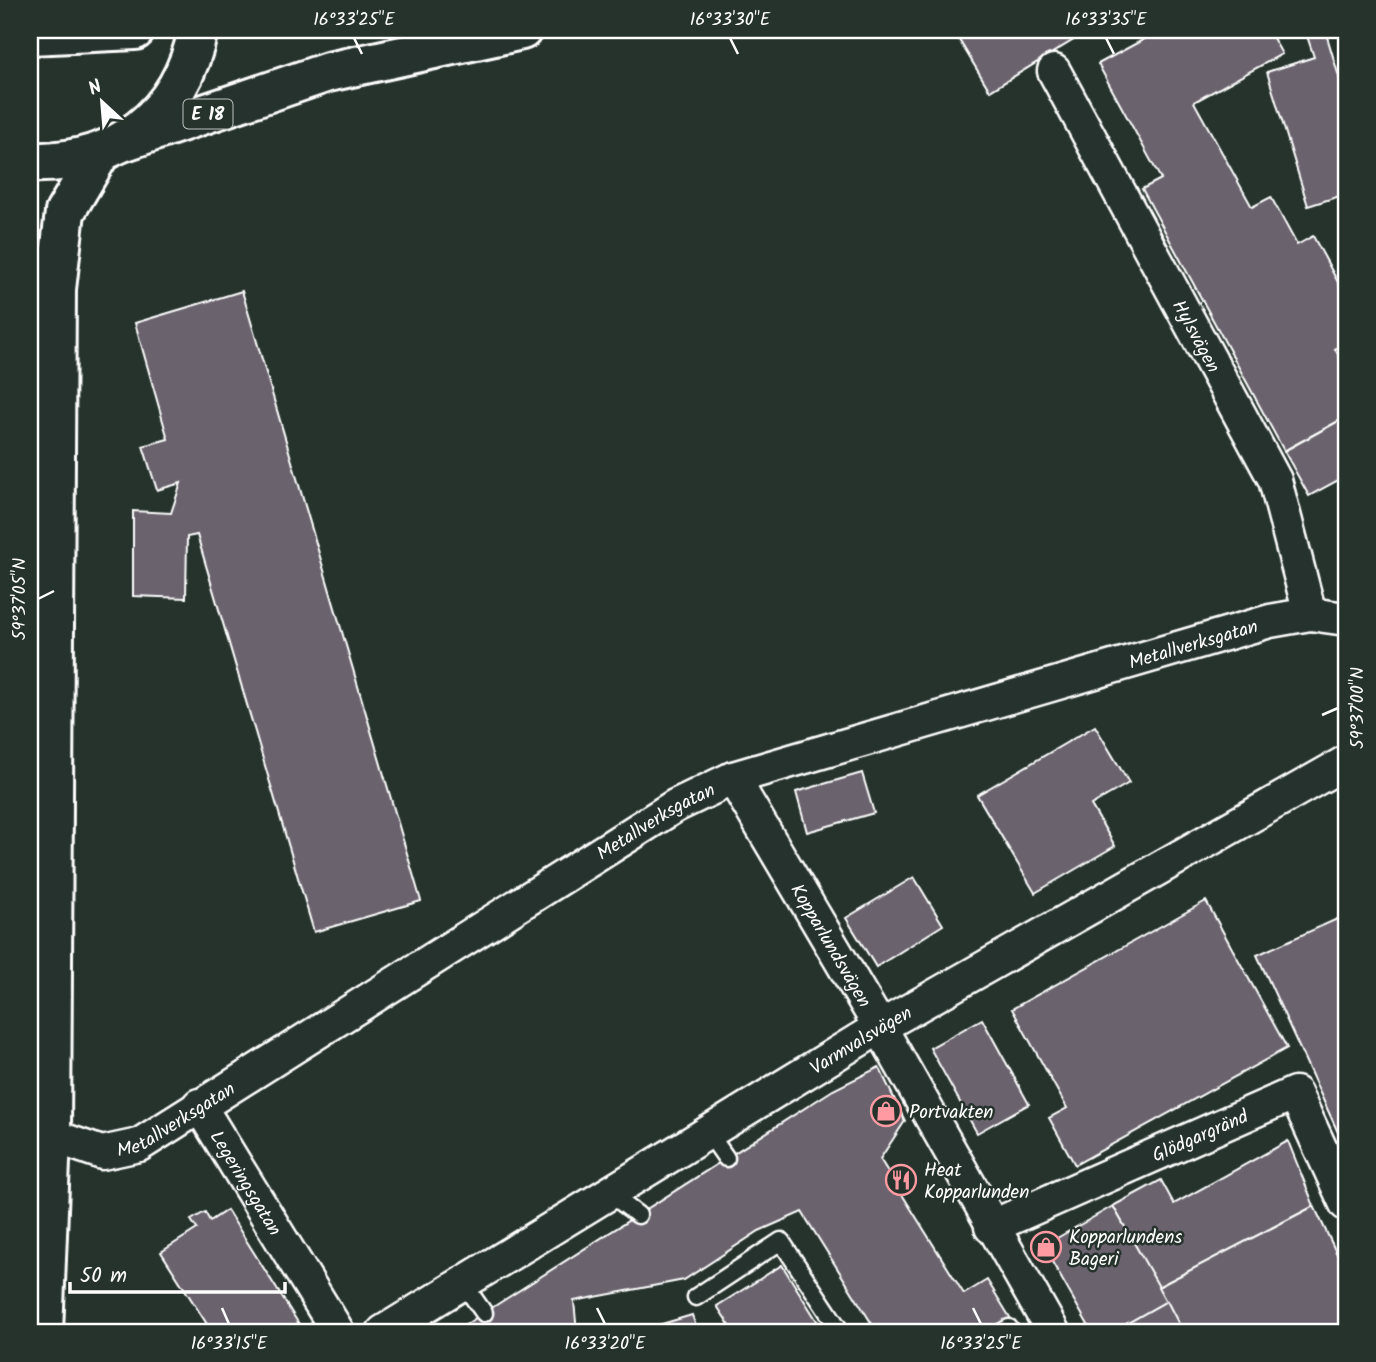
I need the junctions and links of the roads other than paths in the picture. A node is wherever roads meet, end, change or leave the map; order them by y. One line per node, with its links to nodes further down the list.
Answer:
1 (135, 30): 4 (main road)
2 (198, 30): 6 (main road, E 18)
3 (522, 30): 6 (main road, E 18)
4 (30, 35)
5 (1055, 71): 9 (street, Hylsvägen)
6 (111, 148): 7 (main road, E 18); 8 (main road)
7 (30, 162)
8 (42, 394): 15 (main road)
9 (1310, 614): 10 (street, Metallverksgatan); 12 (street, Metallverksgatan)
10 (1346, 619)
11 (1346, 762): 13 (street, Varmvalsvägen)
12 (733, 778): 13 (street, Kopparlundsvägen); 14 (street, Metallverksgatan)
13 (880, 1027): 16 (street, Varmvalsvägen); 21 (street, Kopparlundsvägen)
14 (200, 1105): 15 (street, Metallverksgatan); 26 (street, Legeringsgatan)
15 (40, 1132): 25 (main road)
16 (709, 1132): 17 (lane); 18 (street, Varmvalsvägen)
17 (726, 1158)
18 (610, 1193): 20 (lane); 22 (street, Varmvalsvägen)
19 (1346, 1204): 21 (street, Glödgargränd)
20 (638, 1214)
21 (991, 1227): 29 (street, Kopparlundsvägen)
22 (463, 1283): 24 (lane); 27 (street, Varmvalsvägen)
23 (696, 1297): 28 (lane)
24 (484, 1313)
25 (43, 1332)
26 (338, 1332)
27 (383, 1332)
28 (841, 1332)
29 (1052, 1332)

